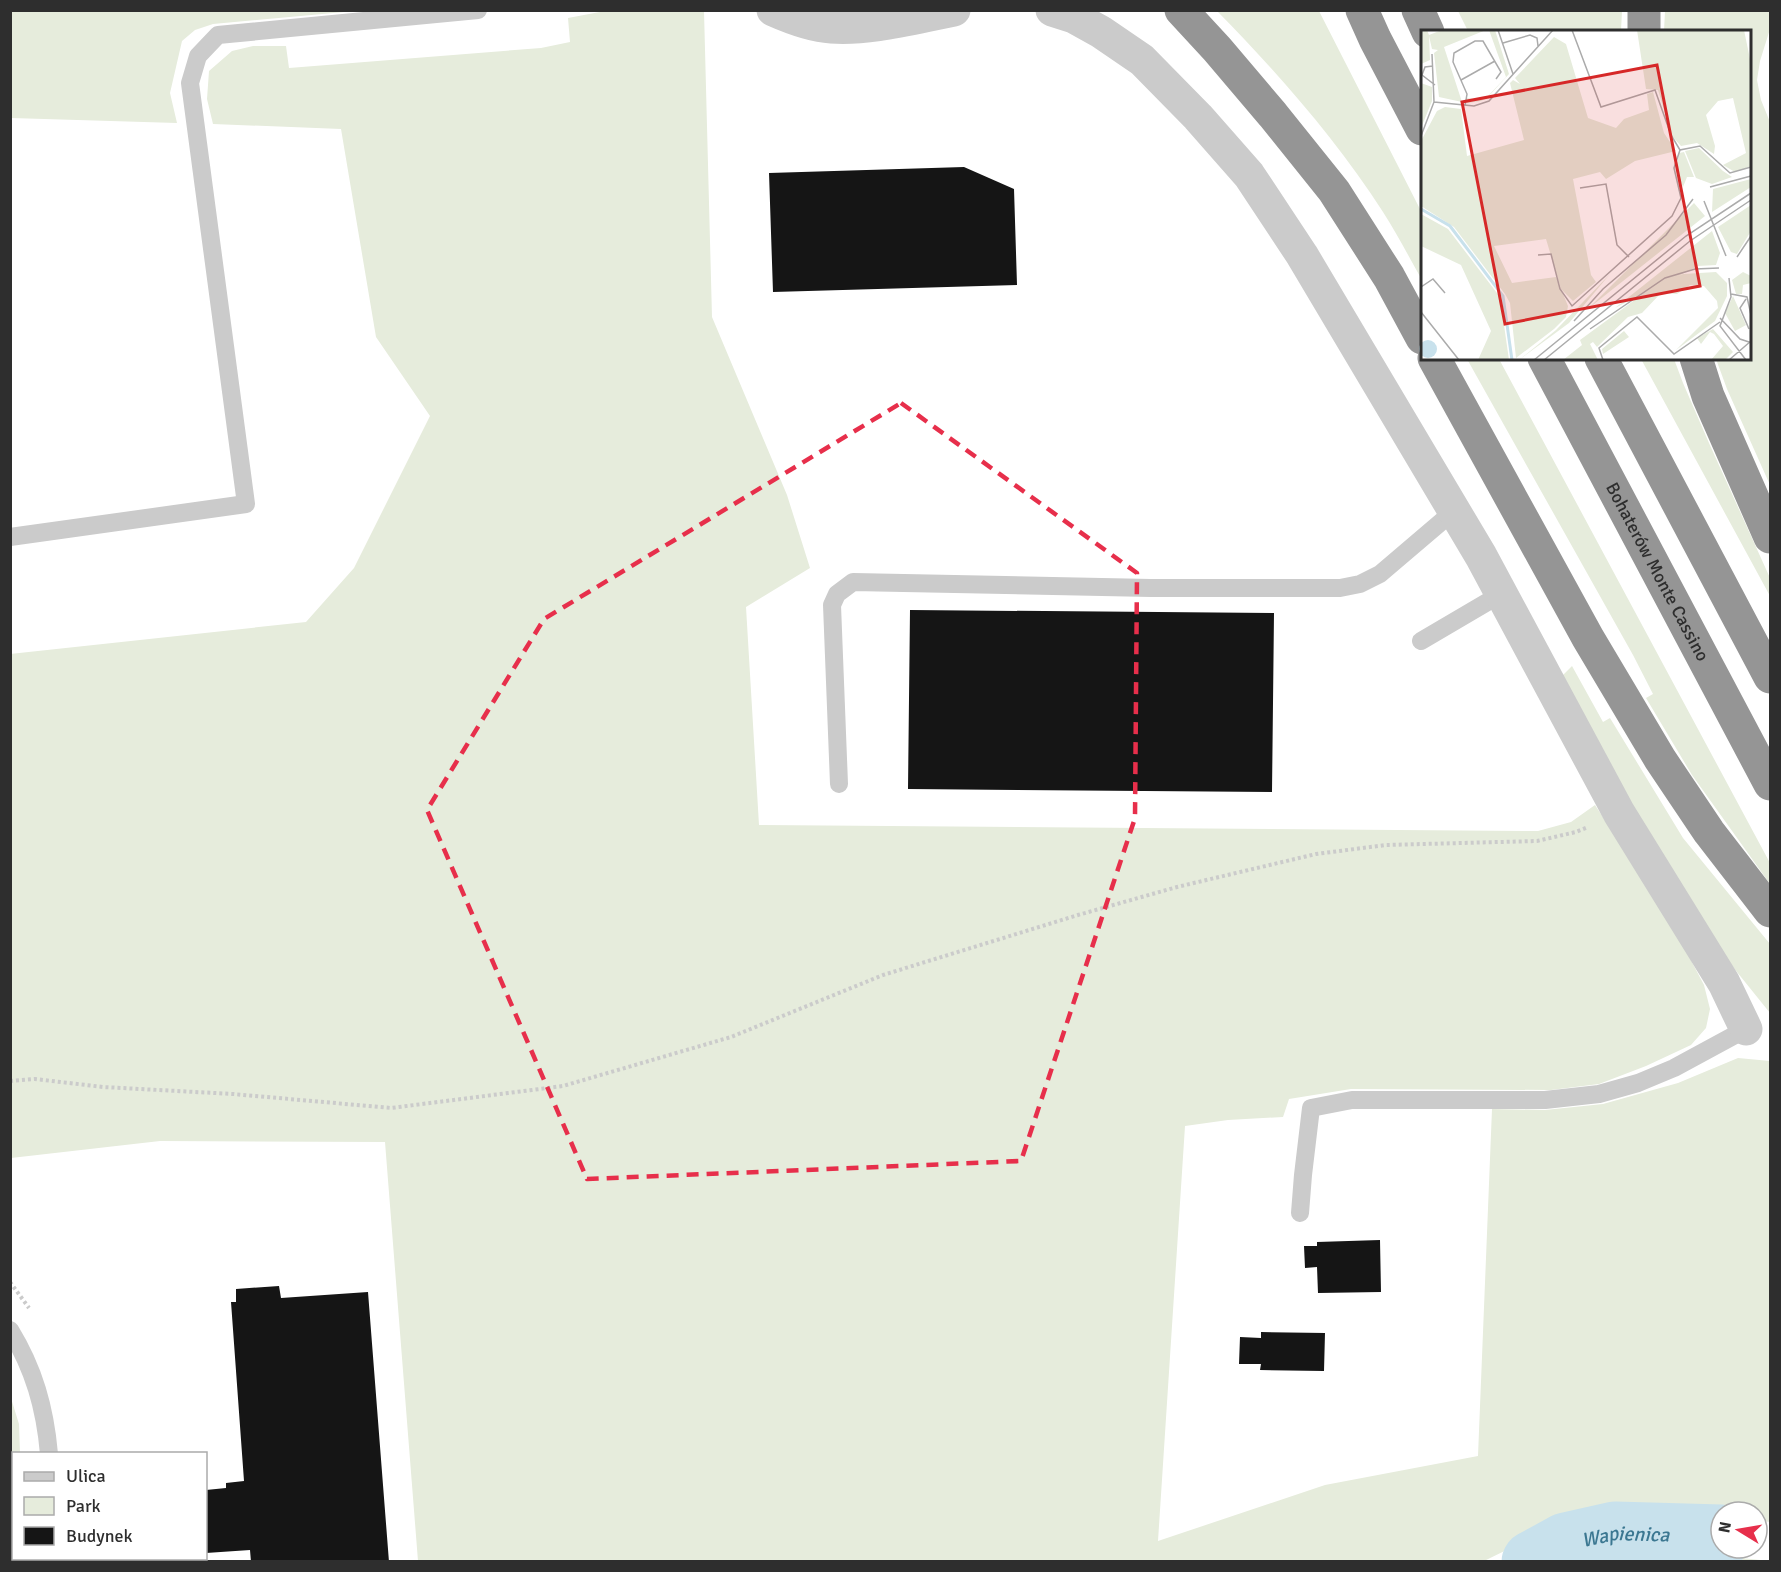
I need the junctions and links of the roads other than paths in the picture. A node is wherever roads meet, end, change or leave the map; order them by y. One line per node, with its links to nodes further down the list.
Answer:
1 (478, 10): 18 (lane)
2 (773, 10): 3 (street)
3 (954, 10)
4 (1052, 10): 17 (street)
5 (1181, 10): 12 (highway)
6 (1362, 10): 11 (highway)
7 (1418, 10): 9 (highway)
8 (1644, 10): 10 (highway)
9 (1427, 30)
10 (1644, 30)
11 (1421, 127)
12 (1421, 336)
13 (1435, 360): 25 (highway)
14 (1545, 360): 24 (highway, Bohaterów Monte Cassino)
15 (1602, 360): 22 (highway)
16 (1697, 360): 19 (highway)
17 (1454, 511): 20 (street); 23 (lane)
18 (10, 537)
19 (1770, 537)
20 (1501, 594): 21 (lane); 26 (street)
21 (1421, 641)
22 (1770, 677)
23 (839, 784)
24 (1770, 784)
25 (1770, 911)
26 (1746, 1029): 27 (lane)
27 (1300, 1214)
28 (10, 1330): 29 (lane)
29 (49, 1452)

